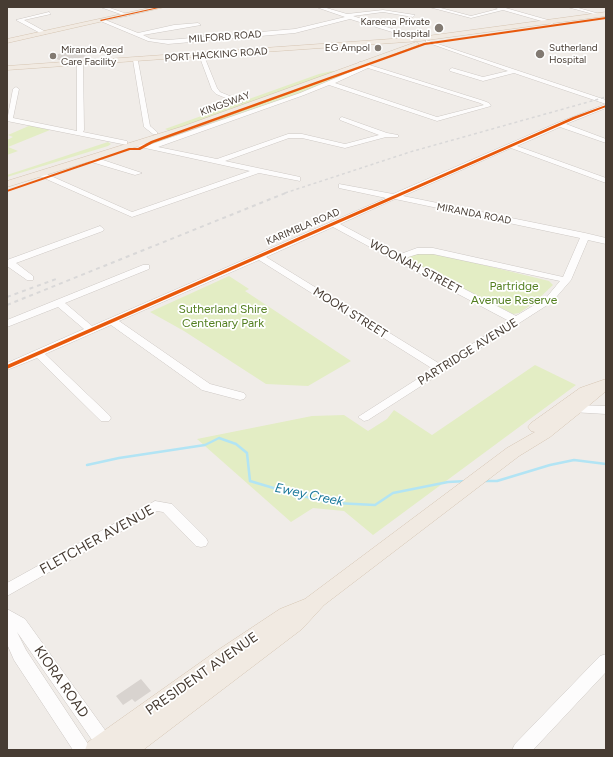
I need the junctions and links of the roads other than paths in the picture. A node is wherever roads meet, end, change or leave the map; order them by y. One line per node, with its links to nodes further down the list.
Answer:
1 (102, 7): 9 (street)
2 (159, 7): 9 (main road)
3 (318, 7): 12 (street)
4 (431, 7): 7 (street)
5 (495, 7): 7 (street)
6 (569, 7): 10 (street)
7 (503, 9): 14 (street)
8 (49, 13): 16 (street)
9 (128, 15): 13 (main road)
10 (604, 15): 14 (main road, KINGSWAY)
11 (413, 16): 12 (street, MILFORD ROAD)
12 (349, 17): 17 (street, MILFORD ROAD); 18 (street)
13 (102, 20): 16 (main road); 17 (street, MILFORD ROAD)
14 (555, 23): 18 (main road, KINGSWAY); 18 (main road, KINGSWAY)
15 (198, 25): 17 (street)
16 (44, 33): 19 (main road)
17 (137, 35)
18 (423, 40): 20 (main road, PORT HACKING ROAD); 21 (main road, PORT HACKING ROAD); 24 (main road, KINGSWAY); 28 (street)
19 (7, 41)
20 (391, 46): 21 (main road, PORT HACKING ROAD); 24 (main road, KINGSWAY)
21 (201, 55): 22 (main road, PORT HACKING ROAD); 31 (street)
22 (134, 60): 23 (main road, PORT HACKING ROAD); 37 (street)
23 (80, 63): 26 (main road, PORT HACKING ROAD); 38 (street)
24 (357, 63): 25 (street); 31 (main road, KINGSWAY); 43 (main road, KINGSWAY)
25 (369, 66): 29 (street); 29 (street)
26 (7, 69)
27 (452, 70): 28 (street)
28 (514, 71): 32 (street)
29 (330, 83): 45 (street)
30 (16, 89): 34 (street)
31 (240, 102): 37 (main road, KINGSWAY)
32 (606, 102)
33 (606, 106): 36 (street, KARIMBLA ROAD)
34 (8, 119): 38 (street)
35 (342, 119): 39 (street)
36 (559, 124): 41 (street); 44 (street, KARIMBLA ROAD)
37 (155, 132): 42 (main road, KINGSWAY)
38 (79, 133): 42 (street)
39 (386, 135): 40 (street); 47 (street)
40 (396, 136)
41 (606, 141)
42 (124, 143): 43 (main road); 49 (main road, KINGSWAY)
43 (136, 144): 45 (street); 46 (main road, KINGSWAY)
44 (511, 146): 53 (street); 56 (street, KARIMBLA ROAD)
45 (150, 147): 47 (street)
46 (91, 158): 49 (main road, KINGSWAY); 50 (street)
47 (216, 162): 48 (street)
48 (258, 171): 49 (street); 52 (street)
49 (36, 173): 51 (main road, KINGSWAY); 54 (main road, KINGSWAY)
50 (138, 173)
51 (7, 179)
52 (297, 179)
53 (606, 181)
54 (7, 184)
55 (342, 186): 56 (street, MIRANDA ROAD)
56 (393, 198): 57 (street, KARIMBLA ROAD); 59 (street, MIRANDA ROAD)
57 (334, 224): 61 (street, KARIMBLA ROAD); 62 (street, WOONAH STREET)
58 (100, 229): 63 (street)
59 (585, 236): 60 (street, MIRANDA ROAD); 66 (street, PARTRIDGE AVENUE)
60 (606, 241)
61 (259, 256): 68 (street, KARIMBLA ROAD); 74 (street, MOOKI STREET)
62 (397, 258): 66 (street); 69 (street, WOONAH STREET)
63 (9, 261): 65 (street)
64 (146, 267): 67 (street)
65 (30, 278)
66 (566, 280): 69 (street, PARTRIDGE AVENUE)
67 (59, 303): 70 (street); 71 (street)
68 (112, 321): 71 (street, KARIMBLA ROAD); 76 (street)
69 (517, 321): 74 (street, PARTRIDGE AVENUE)
70 (7, 324)
71 (91, 330): 72 (street, KARIMBLA ROAD)
72 (38, 353): 73 (street, KARIMBLA ROAD); 81 (street)
73 (7, 366)
74 (441, 369): 80 (street, PARTRIDGE AVENUE)
75 (606, 382): 77 (main road, PRESIDENT AVENUE); 82 (main road, PRESIDENT AVENUE)
76 (240, 396)
77 (594, 396): 78 (main road, PRESIDENT AVENUE); 79 (street)
78 (576, 409): 79 (street); 82 (main road, PRESIDENT AVENUE)
79 (606, 410)
80 (364, 417)
81 (105, 418)
82 (513, 452): 85 (main road, PRESIDENT AVENUE)
83 (202, 542): 84 (street, FLETCHER AVENUE)
84 (7, 590)
85 (311, 604): 88 (main road, PRESIDENT AVENUE); 90 (main road, PRESIDENT AVENUE)
86 (8, 617): 88 (street, KIORA ROAD); 89 (street, KIORA ROAD)
87 (606, 661): 91 (street)
88 (103, 748)
89 (83, 750)
90 (125, 750)
91 (521, 750)

